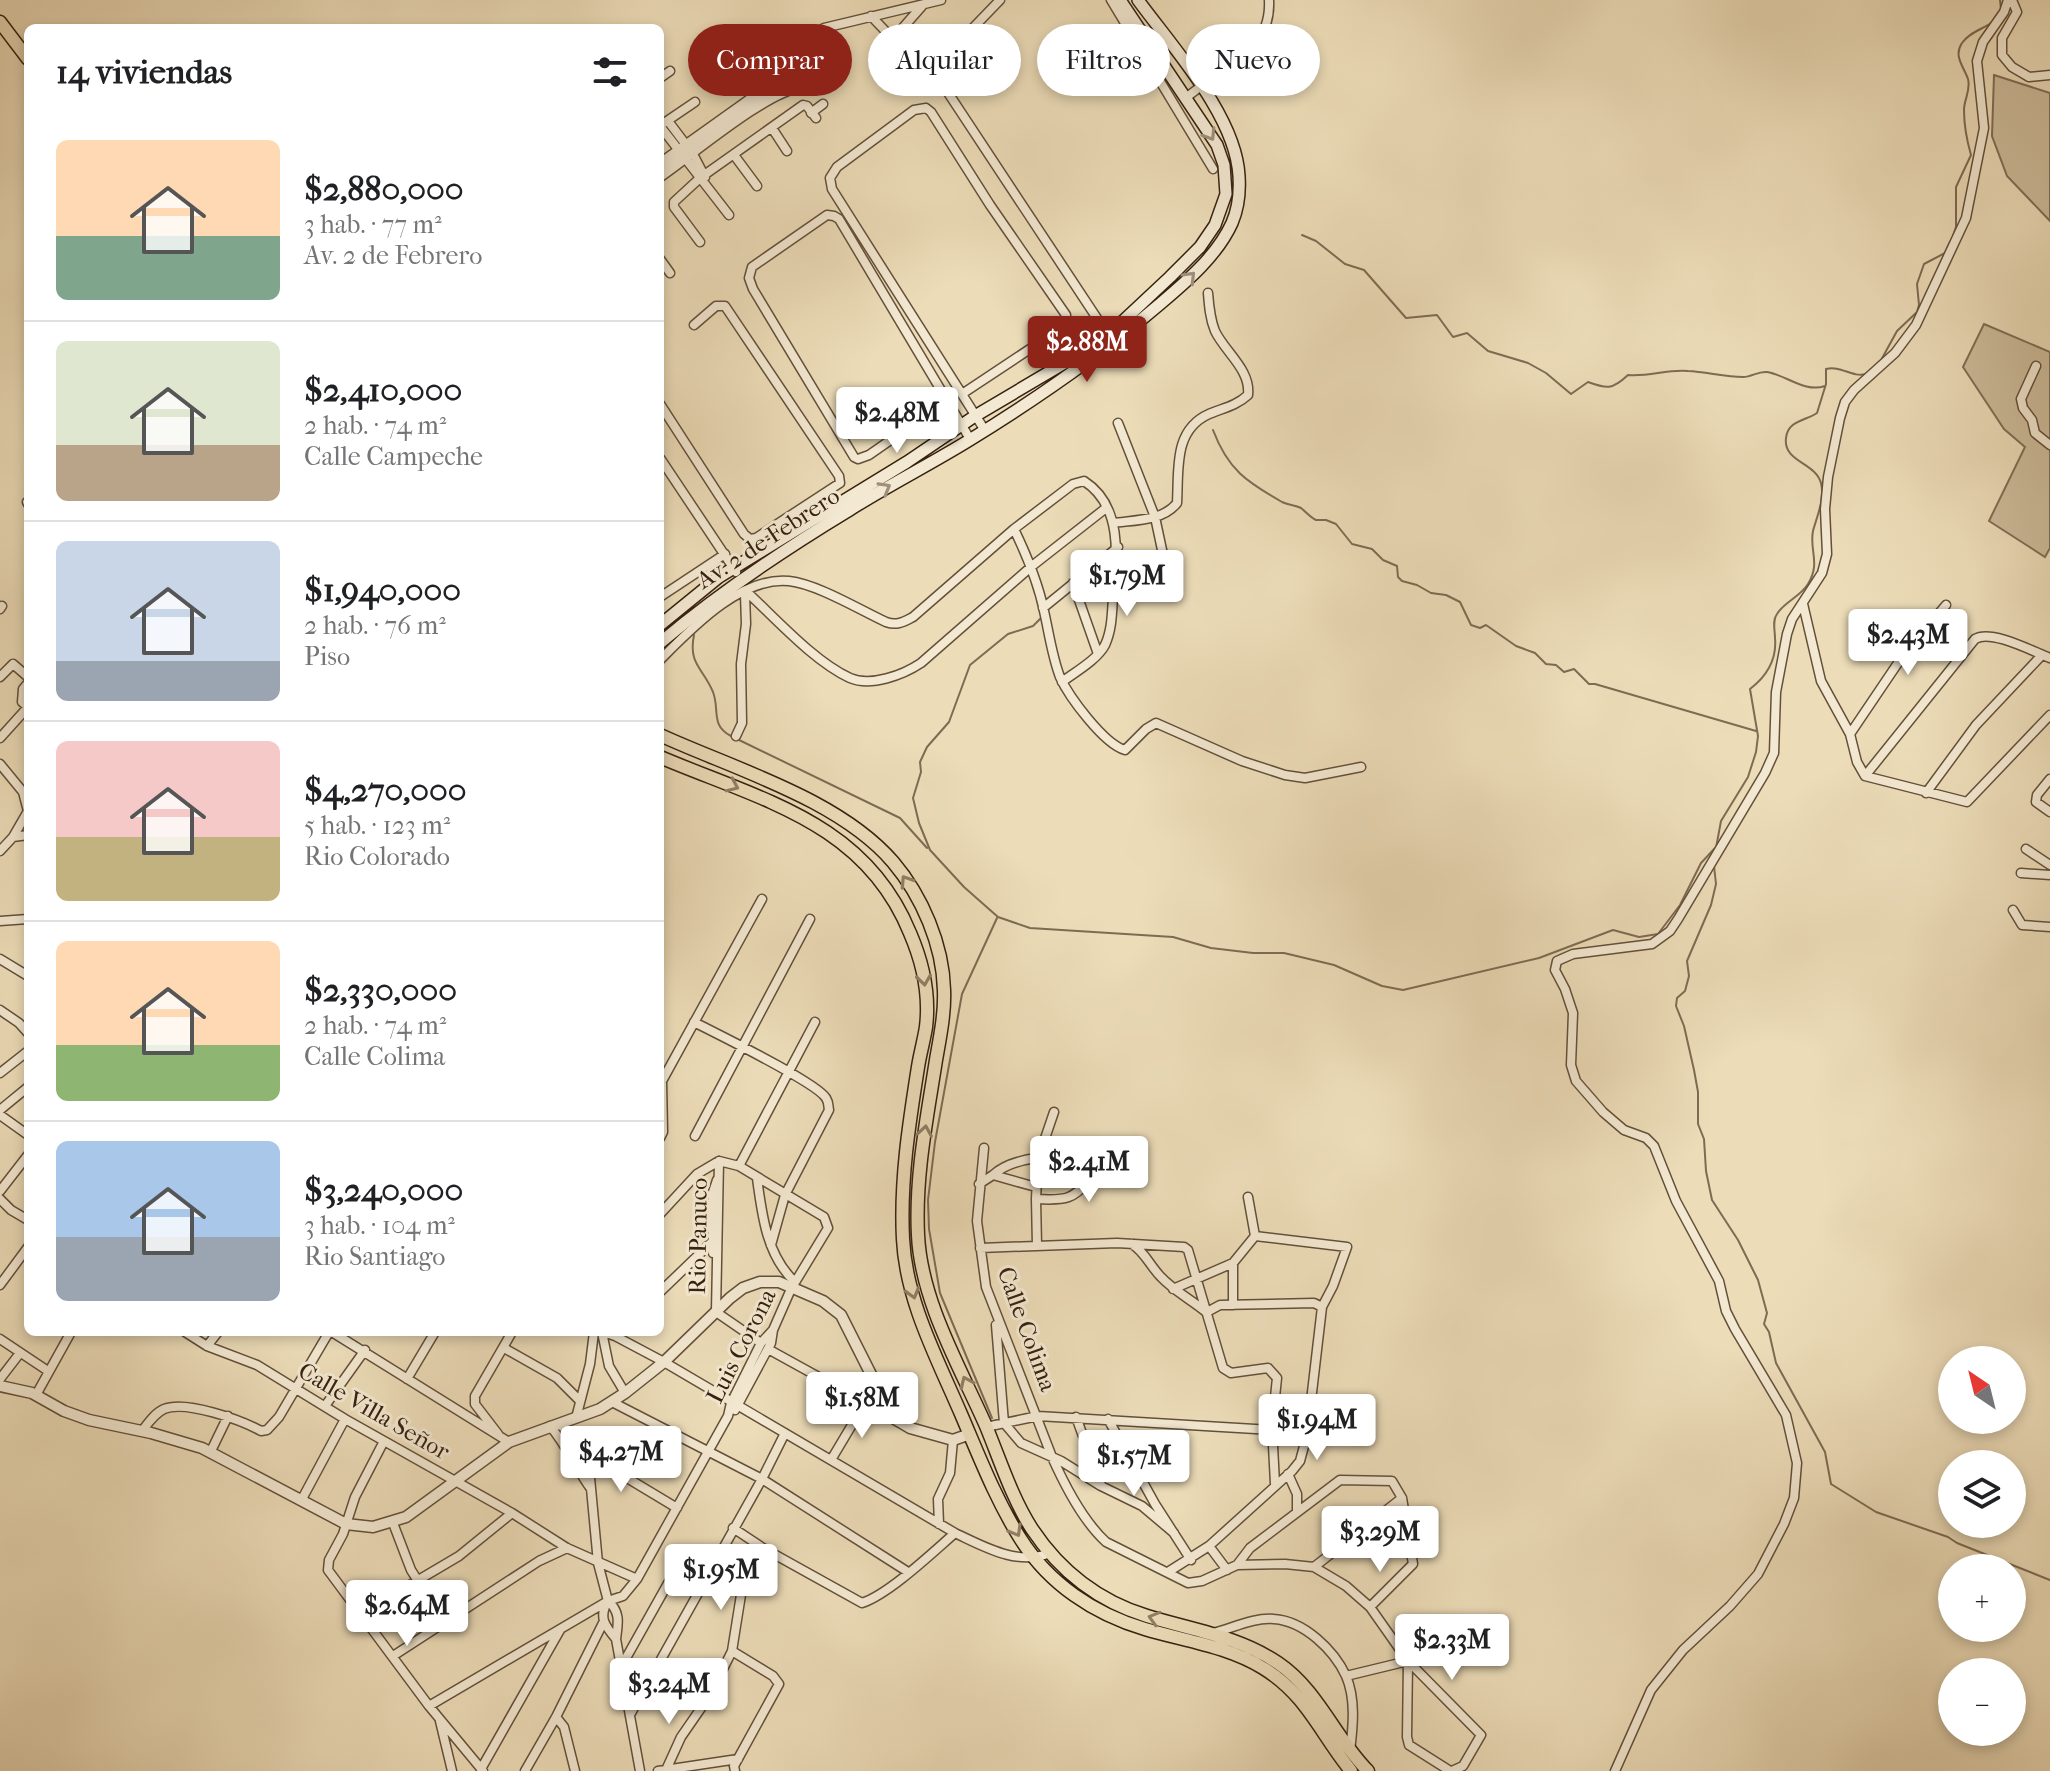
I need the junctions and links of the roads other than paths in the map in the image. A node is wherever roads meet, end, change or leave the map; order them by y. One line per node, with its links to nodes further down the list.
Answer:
1 (1000, 0): 45 (street)
2 (1111, 0): 35 (street)
3 (1120, 0): 24 (main road, Av. 2 de Febrero)
4 (1138, 0): 16 (main road, Av. 2 de Febrero)
5 (1269, 0): 14 (street)
6 (2010, 0): 19 (street); 71 (street)
7 (941, 4): 8 (street)
8 (922, 6): 9 (street); 13 (street)
9 (871, 16): 11 (street); 12 (street)
10 (0, 22): 15 (main road)
11 (841, 24)
12 (879, 24)
13 (906, 24)
14 (1264, 24)
15 (24, 54)
16 (1186, 67)
17 (670, 71): 18 (street)
18 (664, 75)
19 (2050, 75)
20 (762, 96): 25 (street)
21 (768, 96): 25 (street)
22 (1188, 96): 24 (street)
23 (1207, 96): 45 (main road, Av. 2 de Febrero, one-way to 23)
24 (1186, 98): 45 (main road, Av. 2 de Febrero, one-way to 45)
25 (758, 100): 32 (street)
26 (695, 102): 28 (street)
27 (823, 104): 30 (street)
28 (664, 123)
29 (664, 125): 32 (street)
30 (772, 128): 31 (street); 33 (street)
31 (787, 151)
32 (686, 152): 34 (street); 36 (street); 37 (street)
33 (734, 155): 37 (street); 38 (street)
34 (664, 162)
35 (1213, 169)
36 (664, 172)
37 (703, 178): 39 (street); 40 (street)
38 (757, 186)
39 (729, 215)
40 (700, 242)
41 (664, 265): 42 (street)
42 (670, 273)
43 (1208, 293): 60 (street)
44 (694, 325): 57 (street)
45 (1109, 338): 50 (main road, Av. 2 de Febrero); 53 (main road, Av. 2 de Febrero)
46 (2036, 366): 55 (street)
47 (962, 394): 47 (street); 50 (street)
48 (948, 400): 48 (street); 52 (street)
49 (664, 410): 57 (street)
50 (975, 416): 52 (main road, Av. 2 de Febrero); 53 (street)
51 (1118, 423): 60 (street)
52 (962, 425): 54 (street); 58 (main road, Av. 2 de Febrero)
53 (984, 429): 54 (main road, Av. 2 de Febrero)
54 (970, 439): 58 (main road, Av. 2 de Febrero, one-way to 54)
55 (2050, 445)
56 (664, 464): 64 (street)
57 (836, 487): 58 (street)
58 (846, 505): 66 (main road, Av. 2 de Febrero); 68 (main road, Av. 2 de Febrero)
59 (1106, 508): 61 (street); 62 (street); 65 (street)
60 (1155, 517): 61 (street); 67 (street)
61 (1113, 523): 63 (street)
62 (1014, 529): 65 (street); 77 (street)
63 (1118, 547): 69 (street); 76 (street)
64 (725, 554): 66 (street); 70 (street)
65 (1032, 566): 73 (street); 85 (street)
66 (733, 568): 68 (street); 74 (main road, Av. 2 de Febrero)
67 (1168, 578)
68 (741, 579): 75 (main road, Av. 2 de Febrero)
69 (1073, 583): 73 (street); 76 (street)
70 (664, 594)
71 (1802, 603): 84 (street); 279 (street)
72 (1946, 605): 84 (street)
73 (1043, 608): 81 (street)
74 (664, 622)
75 (664, 640)
76 (1098, 654): 81 (street)
77 (664, 656)
78 (2046, 656): 91 (street); 93 (street)
79 (24, 676): 80 (street)
80 (0, 677)
81 (1062, 682): 90 (street)
82 (24, 711): 87 (street)
83 (2050, 715): 93 (street)
84 (1850, 734): 91 (street)
85 (736, 736)
86 (664, 737): 146 (main road, one-way to 86)
87 (0, 738)
88 (664, 759): 147 (main road, one-way to 147)
89 (0, 764): 94 (street)
90 (1361, 767)
91 (1865, 776): 93 (street)
92 (2050, 779): 95 (street)
93 (1926, 793)
94 (24, 796)
95 (2050, 812)
96 (24, 818): 98 (street)
97 (24, 836): 98 (street)
98 (13, 837): 100 (street)
99 (2026, 849): 101 (street)
100 (0, 851)
101 (2050, 865)
102 (2021, 873): 103 (street)
103 (2050, 875)
104 (762, 899): 113 (street)
105 (2013, 910): 109 (street)
106 (24, 919): 108 (street)
107 (810, 919): 116 (street)
108 (0, 921)
109 (2050, 927)
110 (0, 959): 111 (street)
111 (24, 974)
112 (0, 1010): 115 (street)
113 (694, 1022): 116 (street); 120 (street)
114 (815, 1022): 118 (street)
115 (24, 1029)
116 (742, 1048): 118 (street); 125 (street)
117 (24, 1054): 119 (street)
118 (787, 1072): 130 (street); 139 (street)
119 (0, 1073)
120 (664, 1077)
121 (24, 1091): 123 (street)
122 (1054, 1112): 127 (street)
123 (0, 1113): 124 (street)
124 (24, 1132)
125 (695, 1136)
126 (984, 1148): 136 (street, Calle Colima)
127 (1038, 1159): 131 (street); 132 (street); 137 (street)
128 (24, 1160): 138 (street)
129 (719, 1161): 130 (street); 134 (street, Rio Panuco); 143 (street)
130 (739, 1166): 135 (street)
131 (1097, 1174): 133 (street); 142 (street)
132 (993, 1175): 136 (street); 137 (street)
133 (1142, 1177)
134 (719, 1178): 148 (street); 156 (street, Rio Panuco)
135 (757, 1178): 139 (street); 150 (street)
136 (979, 1184): 152 (street, Calle Colima)
137 (1036, 1187): 142 (street)
138 (0, 1191)
139 (785, 1195): 150 (street); 158 (street, Luis Corona)
140 (1248, 1197): 145 (street)
141 (0, 1199): 144 (street)
142 (1036, 1199): 151 (street)
143 (664, 1210)
144 (24, 1218)
145 (1255, 1236): 154 (street); 162 (street)
146 (918, 1237): 147 (main road); 204 (main road, one-way to 146)
147 (903, 1240): 208 (main road, one-way to 208)
148 (713, 1241): 156 (street); 159 (street)
149 (1131, 1244): 151 (street); 155 (street); 160 (street)
150 (771, 1245): 158 (street)
151 (1037, 1246): 152 (street)
152 (980, 1248): 165 (street, Calle Colima)
153 (24, 1252): 157 (street)
154 (1233, 1263): 155 (street); 161 (street)
155 (1197, 1280): 160 (street); 164 (street)
156 (718, 1281): 163 (street, Rio Panuco)
157 (0, 1285)
158 (793, 1286): 163 (street); 178 (street, Luis Corona); 199 (street)
159 (664, 1288)
160 (1173, 1289): 164 (street)
161 (1233, 1305): 162 (street); 164 (street)
162 (1322, 1307): 217 (street)
163 (716, 1312): 178 (street); 182 (street)
164 (1207, 1312): 205 (street)
165 (995, 1314): 196 (street, Calle Colima); 202 (street)
166 (69, 1336): 183 (street)
167 (191, 1336): 177 (street, Calle Villa Señor)
168 (215, 1336): 177 (street)
169 (327, 1336): 187 (street)
170 (338, 1336): 180 (street)
171 (433, 1336): 185 (street)
172 (510, 1336): 179 (street)
173 (594, 1336): 190 (street)
174 (603, 1336): 188 (street)
175 (620, 1336): 182 (street)
176 (0, 1339): 181 (street)
177 (207, 1346): 187 (street, Calle Villa Señor)
178 (764, 1346): 192 (street); 194 (street, Luis Corona)
179 (504, 1348): 190 (street); 209 (street)
180 (365, 1350): 185 (street); 193 (street)
181 (20, 1353): 183 (street); 184 (street)
182 (664, 1362): 188 (street); 194 (street)
183 (48, 1371): 189 (street)
184 (0, 1379)
185 (407, 1379): 209 (street)
186 (0, 1386): 189 (street)
187 (295, 1387): 193 (street, Calle Villa Señor); 195 (street)
188 (625, 1393): 191 (street)
189 (36, 1395): 206 (street)
190 (579, 1400): 198 (street)
191 (612, 1402): 198 (street); 213 (street)
192 (865, 1403): 199 (street); 216 (street)
193 (325, 1406): 200 (street, Calle Villa Señor)
194 (734, 1406): 207 (street); 213 (street, Luis Corona)
195 (228, 1416): 206 (street); 214 (street)
196 (1038, 1416): 197 (street); 202 (street); 215 (street, Calle Colima)
197 (1076, 1417): 201 (street); 221 (street)
198 (576, 1418): 203 (street)
199 (893, 1418): 210 (street)
200 (345, 1419): 211 (street, Calle Villa Señor); 224 (street)
201 (1108, 1419): 205 (street); 233 (street)
202 (1004, 1423): 204 (street); 215 (street)
203 (554, 1425): 209 (street); 212 (street); 222 (street)
204 (986, 1427): 237 (main road)
205 (1272, 1430): 220 (street)
206 (142, 1431): 214 (street)
207 (785, 1433): 216 (street); 218 (street)
208 (970, 1434): 210 (street); 238 (main road, one-way to 238)
209 (505, 1440): 219 (street)
210 (953, 1440): 230 (street)
211 (384, 1441): 219 (street, Calle Villa Señor); 229 (street)
212 (583, 1451): 222 (street); 225 (street)
213 (707, 1451): 218 (street); 225 (street, Luis Corona)
214 (210, 1453): 224 (street)
215 (1052, 1457): 221 (street); 246 (street, Calle Colima)
216 (831, 1460): 230 (street)
217 (1288, 1474): 220 (street); 226 (street)
218 (762, 1479): 231 (street); 245 (street)
219 (457, 1482): 227 (street, Calle Villa Señor); 228 (street)
220 (1275, 1484): 234 (street)
221 (1101, 1486): 233 (street)
222 (591, 1489): 241 (street)
223 (1402, 1498): 226 (street); 243 (street); 250 (street)
224 (302, 1499): 229 (street)
225 (677, 1508): 247 (street, Luis Corona)
226 (1297, 1512): 242 (street)
227 (512, 1513): 235 (street, Calle Villa Señor); 248 (street)
228 (393, 1523): 229 (street); 248 (street)
229 (346, 1524): 251 (street)
230 (939, 1524): 232 (street)
231 (733, 1528): 236 (street); 261 (street)
232 (955, 1533): 238 (street); 245 (street)
233 (1174, 1533): 239 (street)
234 (1209, 1546): 239 (street); 244 (street)
235 (567, 1548): 241 (street, Calle Villa Señor); 257 (street)
236 (763, 1548): 245 (street); 256 (street)
237 (1050, 1553): 238 (street); 254 (main road, one-way to 237)
238 (1034, 1559): 276 (main road)
239 (1191, 1560): 246 (street)
240 (680, 1562): 259 (street)
241 (598, 1563): 247 (street, Calle Villa Señor); 249 (street)
242 (1237, 1565): 243 (street, Calle Colima); 244 (street, Calle Colima)
243 (1314, 1567): 250 (street, Calle Colima)
244 (1227, 1570): 246 (street, Calle Colima)
245 (908, 1572)
246 (1168, 1572)
247 (637, 1579): 249 (street, Luis Corona)
248 (418, 1581): 251 (street)
249 (608, 1601): 252 (street); 253 (street, Luis Corona); 255 (street)
250 (1370, 1607): 258 (street, Calle Colima)
251 (361, 1614): 257 (street)
252 (603, 1623): 255 (street); 265 (street)
253 (561, 1629): 263 (street, Luis Corona); 269 (street)
254 (1213, 1633): 260 (street); 267 (main road)
255 (616, 1639): 259 (street)
256 (732, 1651): 262 (street); 268 (street)
257 (393, 1656): 263 (street)
258 (1408, 1661): 260 (street); 278 (street); 278 (street, Calle Colima)
259 (621, 1668): 264 (street)
260 (1346, 1676): 267 (street)
261 (643, 1691): 262 (street); 264 (street)
262 (706, 1700): 270 (street)
263 (429, 1706): 266 (street)
264 (631, 1714): 274 (street)
265 (556, 1717): 272 (street); 273 (street)
266 (440, 1720): 269 (street); 271 (street)
267 (1350, 1752): 277 (main road)
268 (738, 1759): 270 (street); 275 (street)
269 (482, 1770)
270 (662, 1770)
271 (452, 1771)
272 (525, 1771)
273 (575, 1771)
274 (640, 1771)
275 (735, 1771)
276 (1351, 1771)
277 (1368, 1771)
278 (1451, 1771)
279 (1615, 1771)

